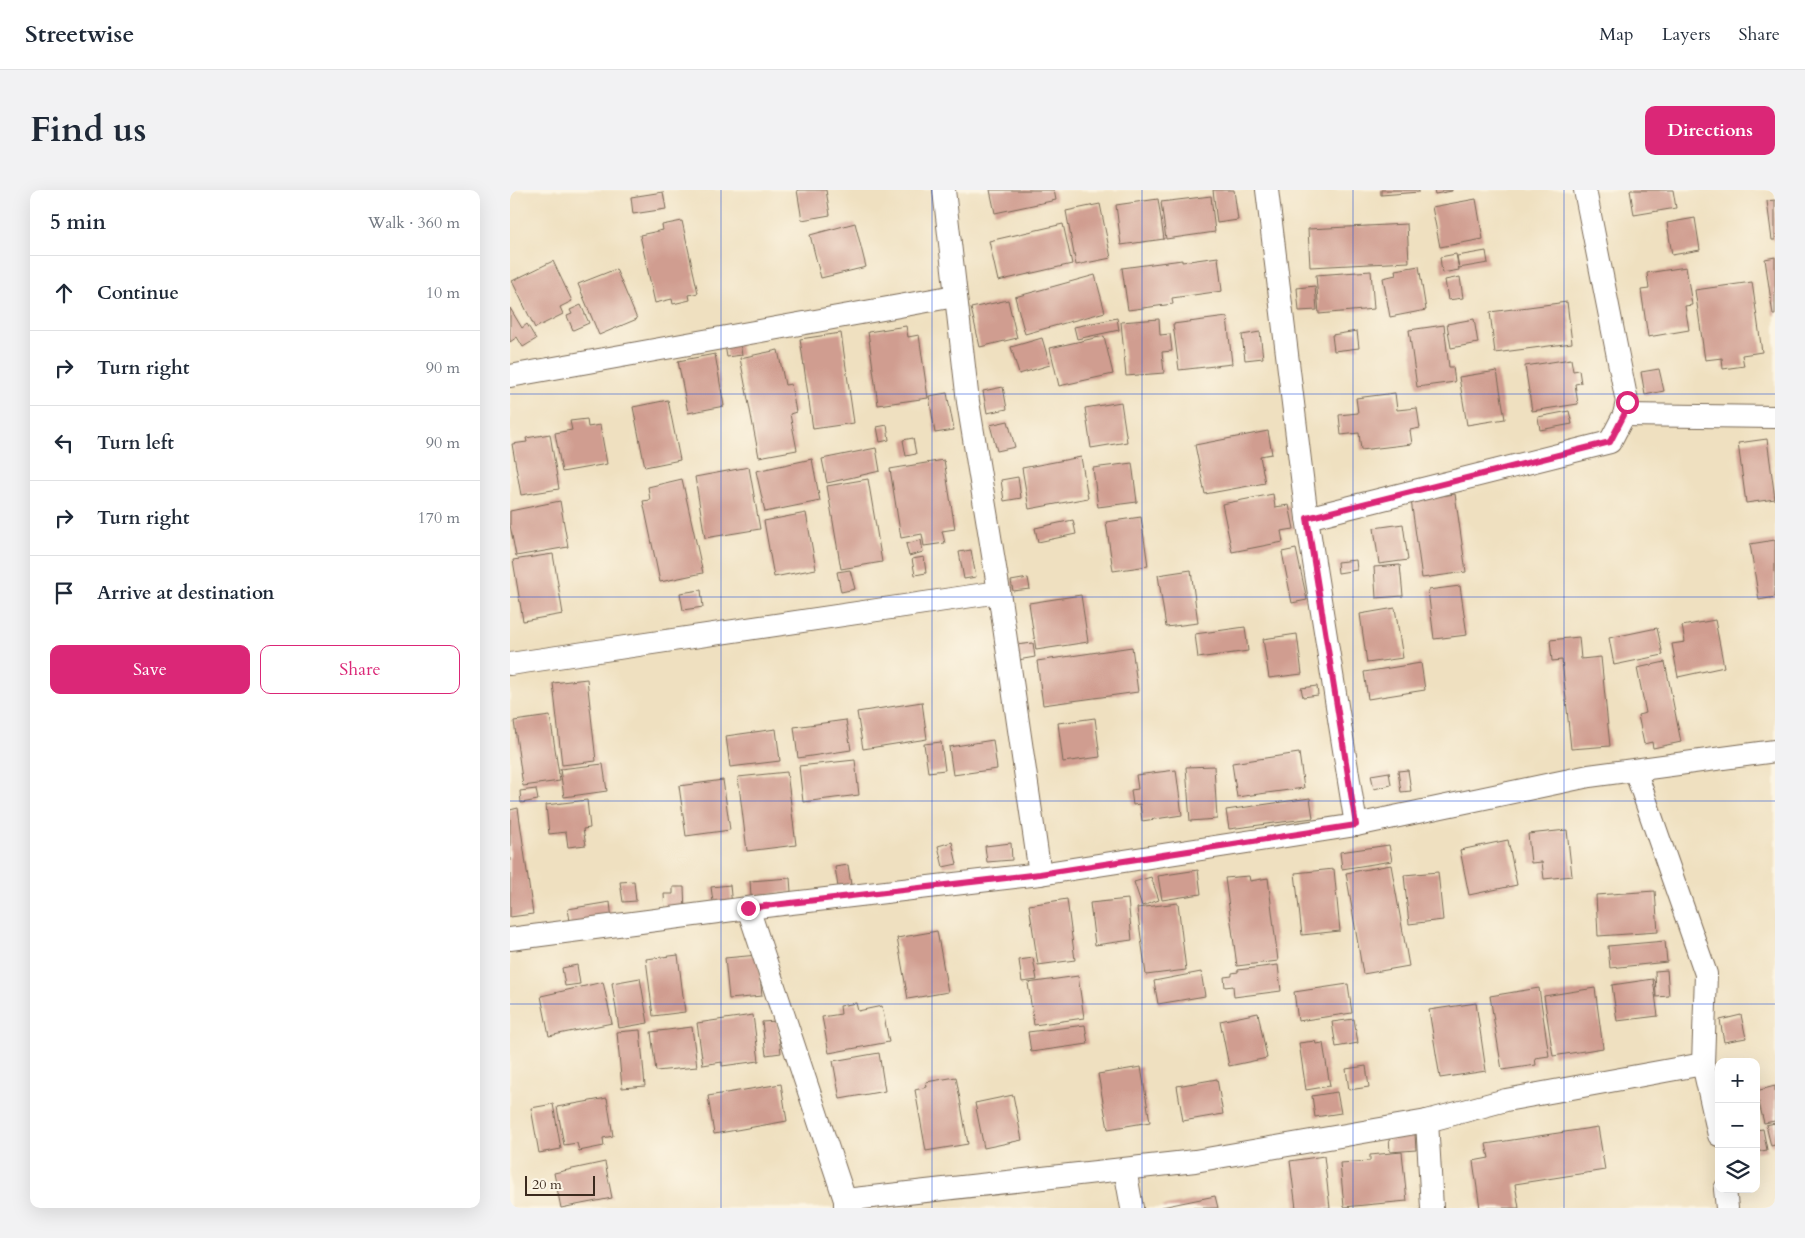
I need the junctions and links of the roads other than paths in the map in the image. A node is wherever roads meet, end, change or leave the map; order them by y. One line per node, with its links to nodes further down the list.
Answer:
1 (944, 190): 4 (street)
2 (1267, 190): 8 (street)
3 (1585, 190): 6 (street)
4 (955, 296): 5 (street); 9 (street)
5 (510, 376)
6 (1624, 415): 7 (street); 8 (street)
7 (1775, 417)
8 (1307, 518): 13 (street)
9 (999, 592): 10 (street); 14 (street)
10 (510, 664)
11 (1775, 751): 12 (street)
12 (1635, 770): 13 (street); 17 (street)
13 (1356, 825): 14 (street)
14 (1040, 874): 15 (street)
15 (748, 908): 16 (street); 22 (street)
16 (510, 939)
17 (1703, 1064): 18 (street); 19 (street)
18 (1715, 1117)
19 (1427, 1121): 20 (street); 24 (street)
20 (1126, 1169): 22 (street); 23 (street)
21 (1725, 1193): 25 (street)
22 (845, 1204)
23 (1132, 1208)
24 (1432, 1208)
25 (1726, 1208)

